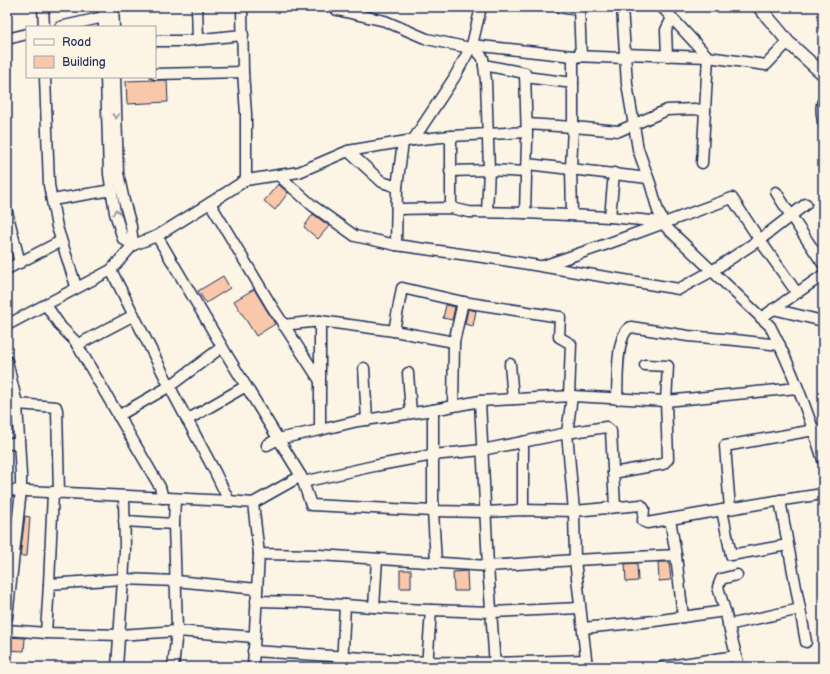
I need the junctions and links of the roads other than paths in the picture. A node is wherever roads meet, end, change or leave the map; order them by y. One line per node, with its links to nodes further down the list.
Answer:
1 (43, 7): 13 (street)
2 (197, 7): 19 (street)
3 (242, 7): 17 (street)
4 (337, 7): 22 (street)
5 (481, 7): 22 (street)
6 (559, 7): 9 (street)
7 (622, 7): 24 (street)
8 (662, 7): 12 (street)
9 (579, 8): 23 (street)
10 (759, 8): 21 (main road)
11 (108, 15): 14 (street); 15 (street)
12 (672, 18): 25 (street); 26 (street)
13 (44, 26)
14 (64, 26)
15 (114, 26)
16 (26, 34): 18 (street)
17 (243, 35): 19 (street); 28 (street)
18 (7, 38)
19 (198, 39): 20 (street)
20 (156, 41)
21 (788, 42): 26 (street); 30 (main road)
22 (471, 46): 23 (street); 27 (street); 44 (street)
23 (577, 56): 24 (street); 35 (street)
24 (625, 56): 25 (street); 39 (street)
25 (667, 56): 26 (street)
26 (708, 57): 37 (street)
27 (484, 65): 31 (street); 42 (street)
28 (243, 72): 29 (street); 54 (street)
29 (156, 74)
30 (823, 74)
31 (525, 76): 35 (street); 41 (street)
32 (45, 78): 58 (street)
33 (106, 78): 56 (street)
34 (115, 78): 74 (street, one-way to 74)
35 (573, 83): 40 (street)
36 (823, 101): 38 (street)
37 (705, 111): 39 (street); 46 (street)
38 (823, 122)
39 (634, 125): 40 (street); 53 (street)
40 (573, 127): 41 (street); 48 (street)
41 (527, 128): 42 (street); 47 (street)
42 (488, 134): 43 (street); 49 (street)
43 (451, 136): 44 (street); 50 (street)
44 (408, 141): 45 (street); 55 (street)
45 (348, 151): 52 (street); 55 (street)
46 (702, 162)
47 (527, 168): 48 (street); 49 (street); 65 (street)
48 (571, 168): 51 (street); 66 (street)
49 (489, 170): 50 (street); 64 (street)
50 (450, 171): 61 (street)
51 (614, 173): 53 (street); 68 (street)
52 (278, 175): 54 (street); 75 (street)
53 (648, 178): 69 (street)
54 (246, 180): 59 (street)
55 (397, 187): 62 (street)
56 (112, 190): 58 (street); 74 (street, one-way to 56)
57 (776, 192): 67 (street)
58 (52, 200): 73 (street)
59 (210, 203): 71 (street); 94 (street)
60 (806, 204): 67 (street)
61 (451, 208): 62 (street); 64 (street)
62 (397, 209): 75 (street)
63 (7, 212): 70 (street)
64 (487, 212): 65 (street)
65 (525, 212): 66 (street)
66 (572, 215): 68 (street)
67 (791, 216): 72 (street); 77 (street)
68 (610, 217): 69 (street)
69 (664, 222): 72 (street); 78 (street); 81 (street)
70 (8, 223): 76 (street)
71 (157, 236): 74 (street); 99 (street)
72 (759, 239): 81 (street); 84 (street)
73 (61, 241): 76 (street); 83 (street)
74 (133, 245): 79 (street)
75 (396, 245): 78 (street)
76 (20, 263): 80 (street)
77 (823, 264)
78 (542, 266): 81 (street)
79 (113, 267): 83 (street); 86 (street); 88 (street)
80 (7, 269)
81 (712, 271): 90 (street)
82 (823, 275): 84 (street)
83 (75, 283): 89 (street)
84 (797, 293): 87 (street)
85 (463, 302): 95 (street); 96 (street); 109 (street)
86 (46, 305): 93 (street); 97 (street)
87 (773, 309): 90 (street); 92 (street)
88 (134, 315): 97 (street); 106 (street)
89 (7, 318)
90 (761, 318): 98 (street)
91 (320, 321): 94 (street); 95 (street); 105 (street)
92 (823, 321)
93 (7, 325)
94 (284, 325): 105 (street)
95 (394, 331): 96 (street)
96 (454, 342): 115 (street)
97 (77, 345): 118 (street)
98 (780, 345): 108 (street); 111 (street)
99 (222, 347): 106 (street); 107 (street)
100 (7, 361): 112 (street)
101 (510, 364): 110 (street)
102 (645, 365): 114 (street)
103 (364, 368): 120 (street)
104 (408, 372): 117 (street)
105 (320, 381): 121 (street)
106 (170, 386): 118 (street); 119 (street)
107 (246, 386): 119 (street); 124 (street)
108 (798, 388): 114 (street); 122 (street)
109 (570, 396): 110 (street); 111 (street); 123 (street)
110 (513, 399): 113 (street)
111 (617, 399): 114 (street)
112 (13, 401): 127 (street); 136 (street)
113 (480, 401): 115 (street); 129 (street)
114 (666, 401): 132 (street)
115 (453, 406): 116 (street)
116 (433, 410): 117 (street); 130 (street)
117 (411, 413): 120 (street)
118 (118, 416): 139 (street)
119 (187, 420): 142 (street)
120 (367, 420): 121 (street)
121 (320, 430): 124 (street)
122 (818, 431): 131 (street); 146 (street)
123 (568, 433): 126 (street); 132 (street); 148 (street)
124 (278, 439): 128 (street); 133 (street)
125 (7, 442): 127 (street)
126 (523, 442): 129 (street); 145 (street)
127 (19, 445): 135 (street)
128 (267, 445)
129 (482, 450): 130 (street); 149 (street)
130 (433, 455): 133 (street); 147 (street)
131 (823, 460)
132 (613, 473): 144 (street)
133 (302, 479): 143 (street); 147 (street)
134 (7, 490): 135 (street)
135 (21, 490): 136 (street); 173 (street)
136 (56, 493): 138 (street); 163 (street)
137 (823, 494): 141 (street)
138 (124, 496): 139 (street); 151 (street)
139 (163, 498): 140 (street)
140 (175, 499): 142 (street); 152 (street)
141 (780, 500): 146 (street); 153 (street)
142 (228, 501): 143 (street)
143 (253, 504): 154 (street)
144 (615, 507): 148 (street); 150 (street)
145 (523, 510): 148 (street); 149 (street)
146 (726, 510): 150 (street); 153 (street)
147 (433, 511): 149 (street); 158 (street)
148 (574, 511): 157 (street)
149 (485, 512): 159 (street)
150 (670, 519): 155 (street)
151 (124, 521): 152 (street); 161 (street)
152 (174, 524): 162 (street)
153 (788, 545): 169 (street)
154 (258, 554): 156 (street); 164 (street)
155 (676, 555): 157 (street); 174 (street)
156 (377, 559): 158 (street); 167 (street)
157 (575, 560): 159 (street); 168 (street)
158 (436, 563): 159 (street)
159 (488, 566): 172 (street)
160 (737, 575): 171 (street)
161 (123, 579): 162 (street); 163 (street); 180 (street)
162 (176, 582): 164 (street); 178 (street)
163 (49, 584): 179 (street)
164 (257, 589): 165 (street)
165 (256, 601): 166 (street); 181 (street)
166 (345, 605): 167 (street); 184 (street)
167 (374, 607): 170 (street)
168 (580, 608): 172 (street); 176 (street)
169 (800, 609): 175 (street); 182 (street)
170 (431, 610): 172 (street); 187 (street)
171 (725, 611): 174 (street); 175 (street)
172 (491, 612): 188 (street)
173 (7, 617)
174 (683, 617): 176 (street)
175 (728, 625): 185 (street)
176 (583, 628): 186 (street)
177 (7, 630): 179 (street)
178 (177, 631): 180 (street); 181 (street); 190 (street)
179 (46, 633): 180 (street)
180 (120, 634): 189 (street)
181 (254, 637): 183 (street)
182 (806, 642)
183 (253, 651): 184 (street); 191 (street)
184 (343, 656): 187 (street); 192 (street)
185 (736, 656): 193 (street); 194 (street)
186 (587, 663): 188 (street)
187 (428, 664): 188 (street)
188 (495, 665)
189 (117, 667)
190 (173, 667)
191 (252, 667)
192 (342, 667)
193 (662, 667)
194 (739, 667)

